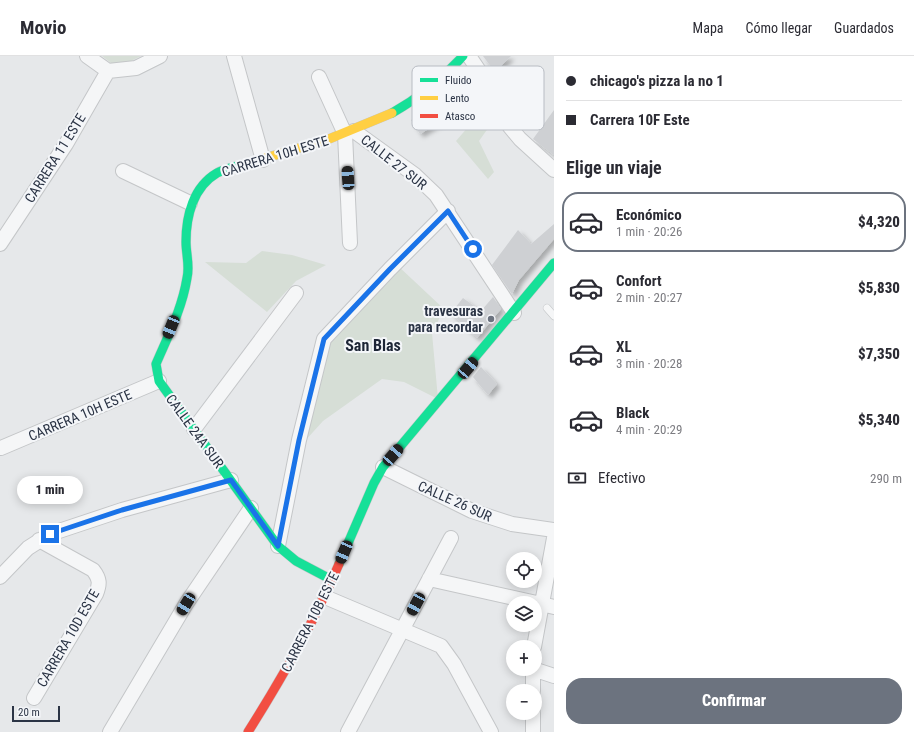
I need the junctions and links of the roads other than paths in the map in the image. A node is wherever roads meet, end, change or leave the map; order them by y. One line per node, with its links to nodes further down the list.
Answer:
1 (87, 56): 8 (street)
2 (160, 56): 8 (street)
3 (234, 56): 13 (street)
4 (463, 56): 6 (street, CARRERA 10H ESTE)
5 (469, 56): 7 (street)
6 (455, 66)
7 (476, 66)
8 (108, 71): 19 (street, CARRERA 11 ESTE)
9 (319, 76): 12 (street)
10 (412, 101): 12 (street, CARRERA 10H ESTE)
11 (512, 130): 14 (street)
12 (350, 133): 13 (street, CARRERA 10H ESTE); 17 (street, CALLE 27 SUR); 18 (street)
13 (263, 160): 16 (street, CARRERA 10H ESTE)
14 (554, 170)
15 (123, 171): 16 (street)
16 (190, 203): 26 (street, CARRERA 10H ESTE)
17 (448, 211): 24 (street, CALLE 27 SUR); 36 (street)
18 (350, 243)
19 (0, 244)
20 (554, 263): 21 (street, CARRERA 10B ESTE)
21 (550, 274): 24 (street, CARRERA 10B ESTE)
22 (296, 293): 27 (street)
23 (547, 308): 25 (lane)
24 (514, 313): 29 (street, CARRERA 10B ESTE)
25 (554, 316)
26 (159, 381): 27 (street, CALLE 24A SUR); 28 (street, CARRERA 10H ESTE)
27 (194, 429): 30 (street, CALLE 24A SUR)
28 (1, 448)
29 (384, 468): 32 (street, CALLE 26 SUR); 39 (street, CARRERA 10B ESTE)
30 (231, 480): 31 (street, CALLE 24A SUR); 35 (street)
31 (251, 508): 36 (street, CALLE 24A SUR); 48 (street)
32 (554, 530)
33 (451, 538): 38 (street)
34 (554, 538): 41 (street)
35 (39, 540): 37 (street); 46 (street, CARRERA 10D ESTE)
36 (278, 546): 39 (street, CALLE 24A SUR)
37 (0, 577)
38 (429, 579): 41 (street); 42 (street)
39 (332, 580): 40 (street, CARRERA 10B ESTE)
40 (325, 597): 42 (street); 49 (street, CARRERA 10B ESTE)
41 (548, 606): 43 (street)
42 (402, 630): 50 (street); 51 (street)
43 (535, 640)
44 (542, 672): 45 (street)
45 (554, 676)
46 (34, 698)
47 (533, 720): 52 (street)
48 (110, 732)
49 (248, 732)
50 (348, 732)
51 (491, 732)
52 (533, 732)

